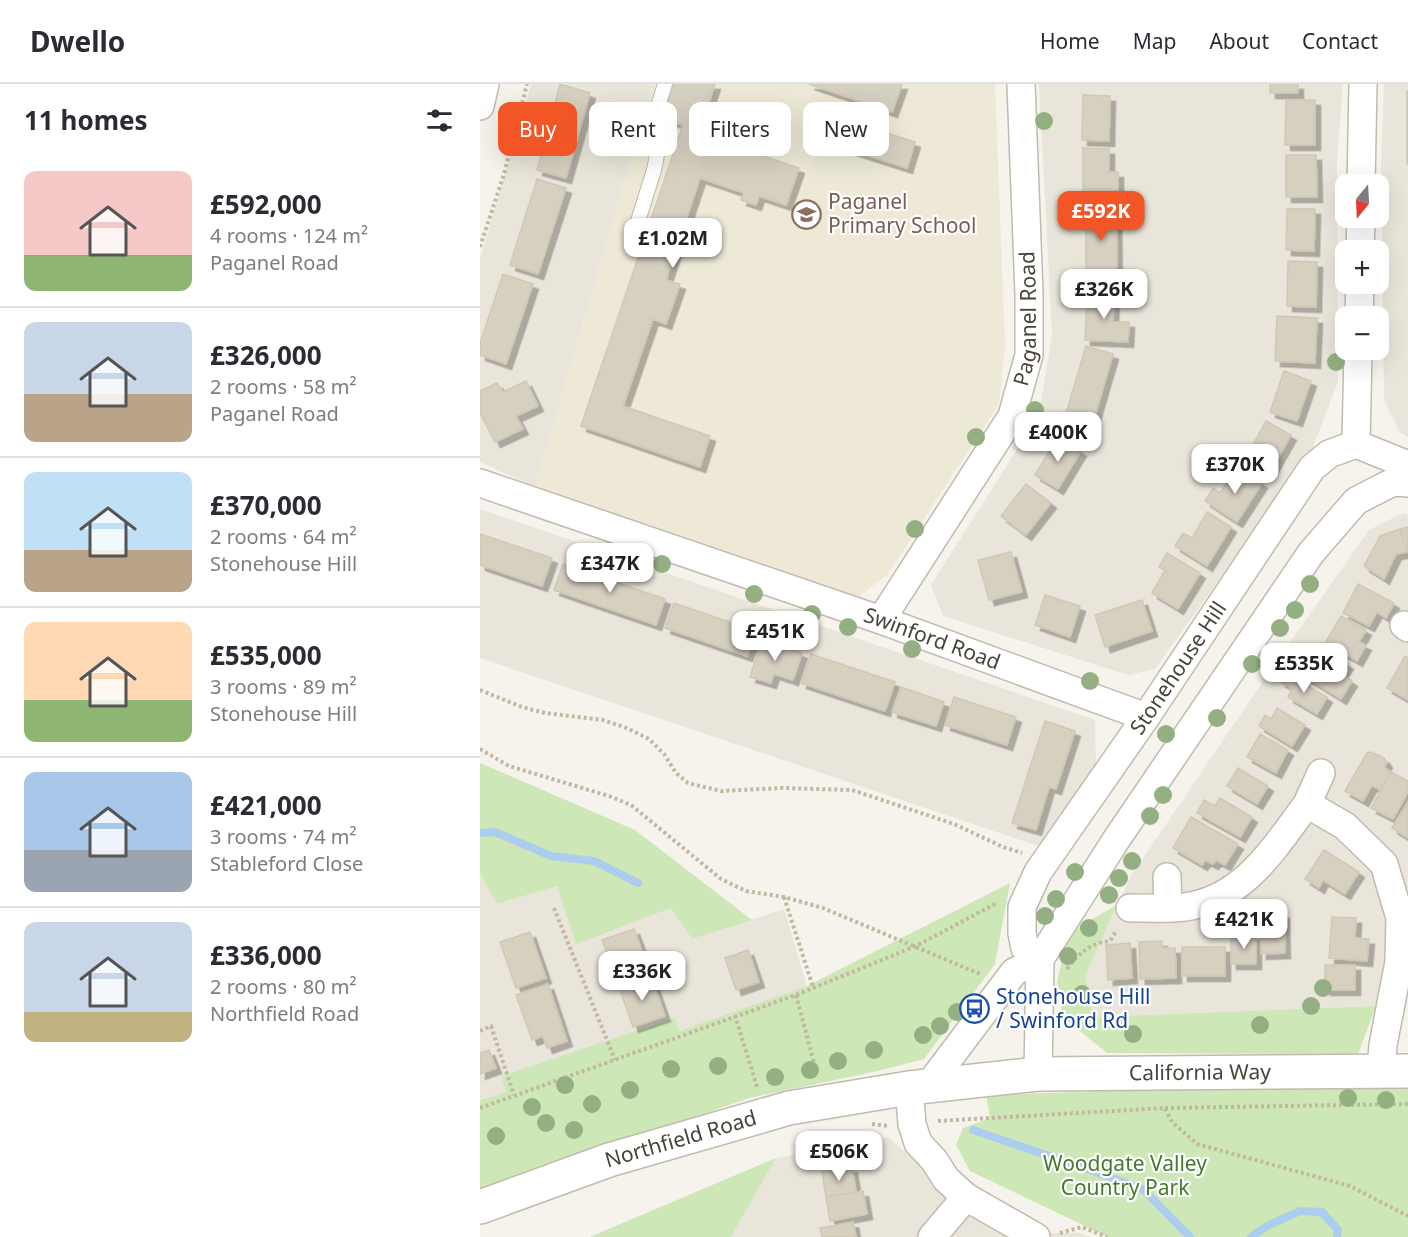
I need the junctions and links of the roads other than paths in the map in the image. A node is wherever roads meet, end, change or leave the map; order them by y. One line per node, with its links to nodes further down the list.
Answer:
1 (485, 84): 5 (street)
2 (665, 84): 7 (lane)
3 (1021, 84): 13 (street, Paganel Road)
4 (1363, 84): 6 (street)
5 (480, 106)
6 (1361, 174)
7 (638, 221)
8 (1358, 360): 9 (street)
9 (1356, 444): 10 (street); 14 (street, Stonehouse Hill)
10 (1408, 465)
11 (480, 483): 13 (street, Swinford Road)
12 (1408, 483): 20 (street)
13 (881, 620): 14 (street, Swinford Road)
14 (1146, 717): 20 (street, Stonehouse Hill)
15 (1322, 773): 16 (street)
16 (1307, 804): 19 (street); 21 (street)
17 (1167, 877): 19 (street)
18 (1130, 908): 19 (street)
19 (1168, 908)
20 (1040, 959): 22 (street); 24 (street)
21 (1395, 1070): 22 (street, California Way)
22 (1038, 1074): 23 (street, California Way)
23 (993, 1078): 24 (street, Northfield Road)
24 (919, 1086): 25 (street); 26 (street, Northfield Road)
25 (966, 1197): 27 (street); 28 (street)
26 (480, 1207)
27 (1045, 1236)
28 (932, 1237)

